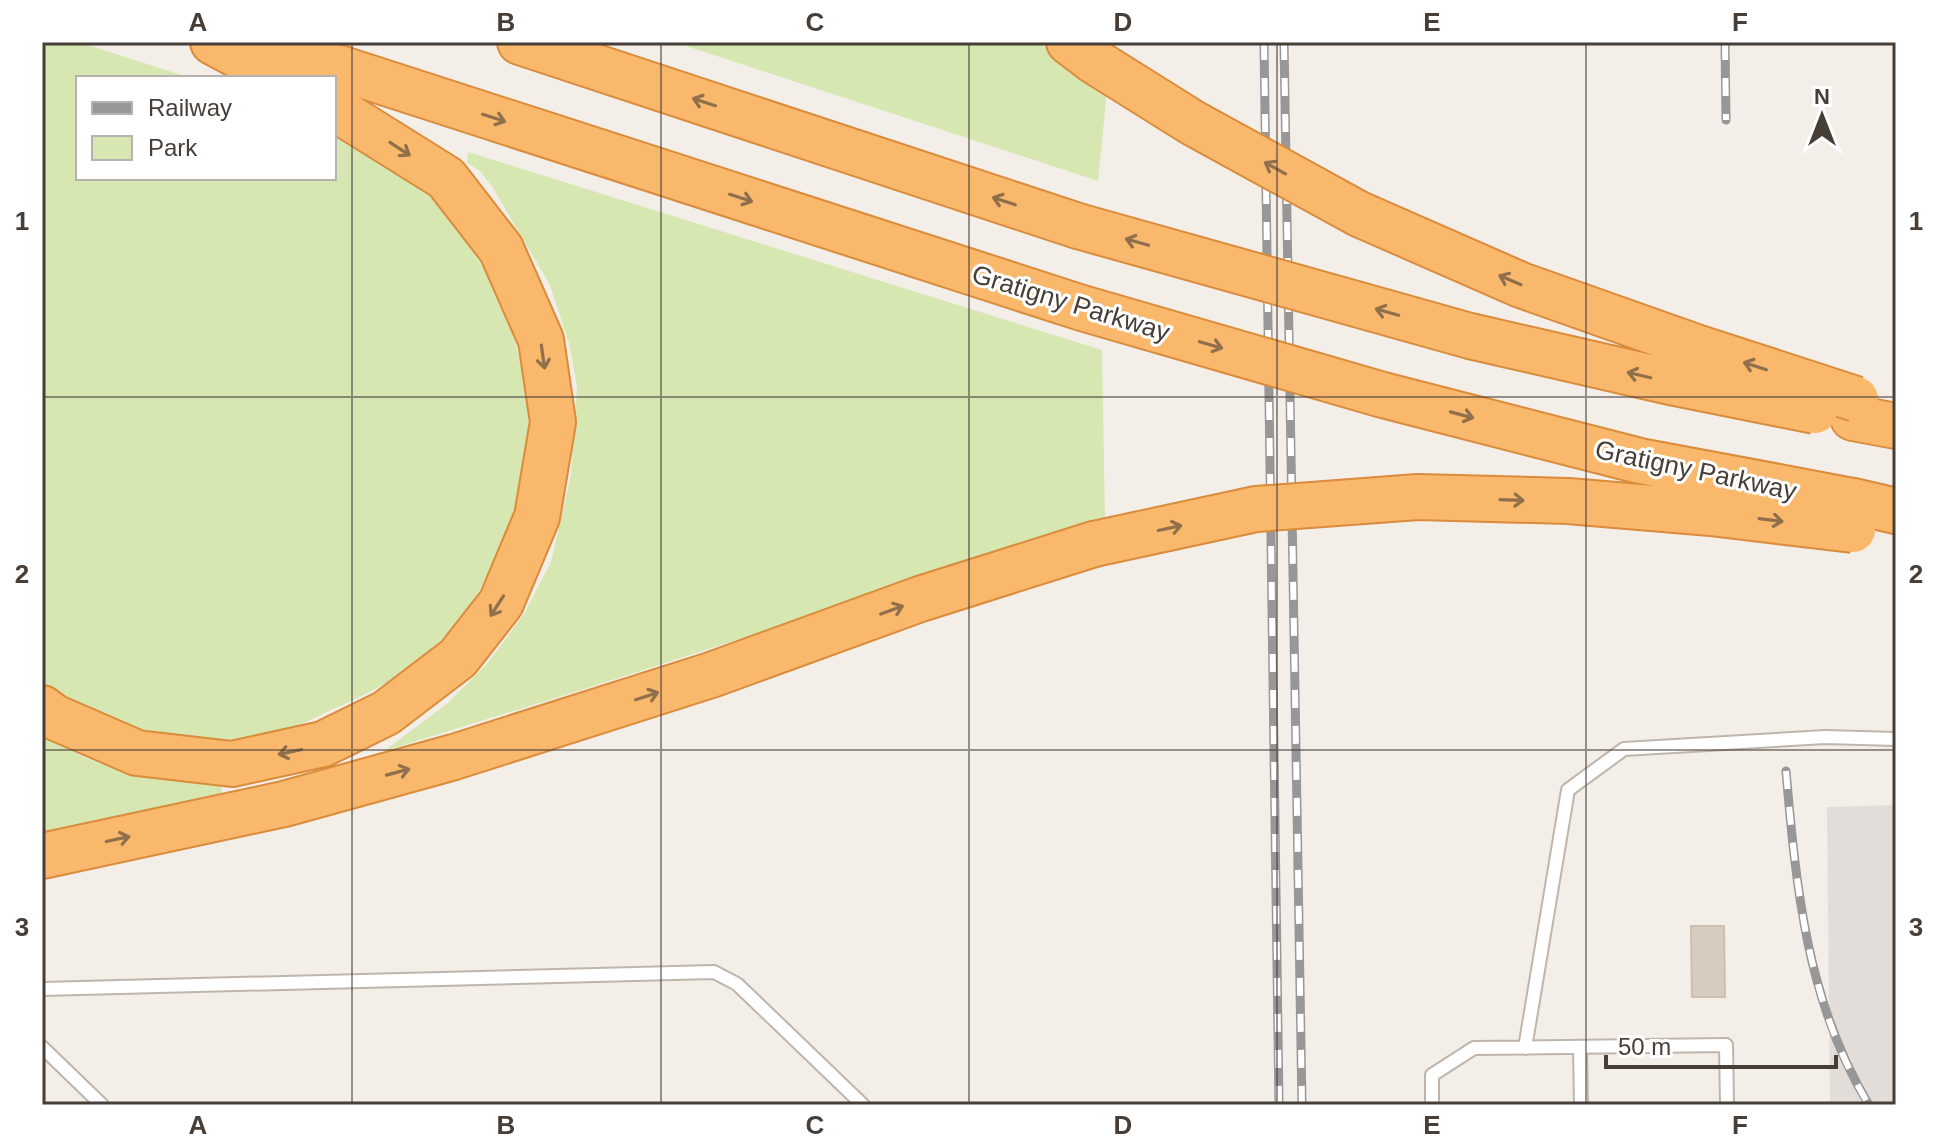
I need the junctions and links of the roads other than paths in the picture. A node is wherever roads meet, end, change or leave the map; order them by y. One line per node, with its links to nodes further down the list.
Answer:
1 (213, 42): 5 (highway)
2 (259, 42): 10 (highway, Gratigny Parkway, one-way to 10, bridge)
3 (520, 42): 7 (highway, one-way to 3, bridge)
4 (1081, 51): 7 (highway, one-way to 4, bridge)
5 (276, 76)
6 (336, 109): 12 (highway, one-way to 12)
7 (1868, 410): 8 (highway)
8 (1896, 426)
9 (1896, 511): 10 (highway, Gratigny Parkway)
10 (1853, 516): 11 (highway); 14 (highway, one-way to 10, bridge)
11 (1896, 535)
12 (42, 708)
13 (1896, 739): 18 (lane)
14 (42, 856)
15 (42, 989): 20 (lane)
16 (42, 1047): 19 (lane)
17 (1580, 1047): 18 (lane); 22 (lane); 23 (lane)
18 (1525, 1048): 21 (lane)
19 (102, 1105)
20 (863, 1105)
21 (1432, 1105)
22 (1581, 1105)
23 (1727, 1105)

